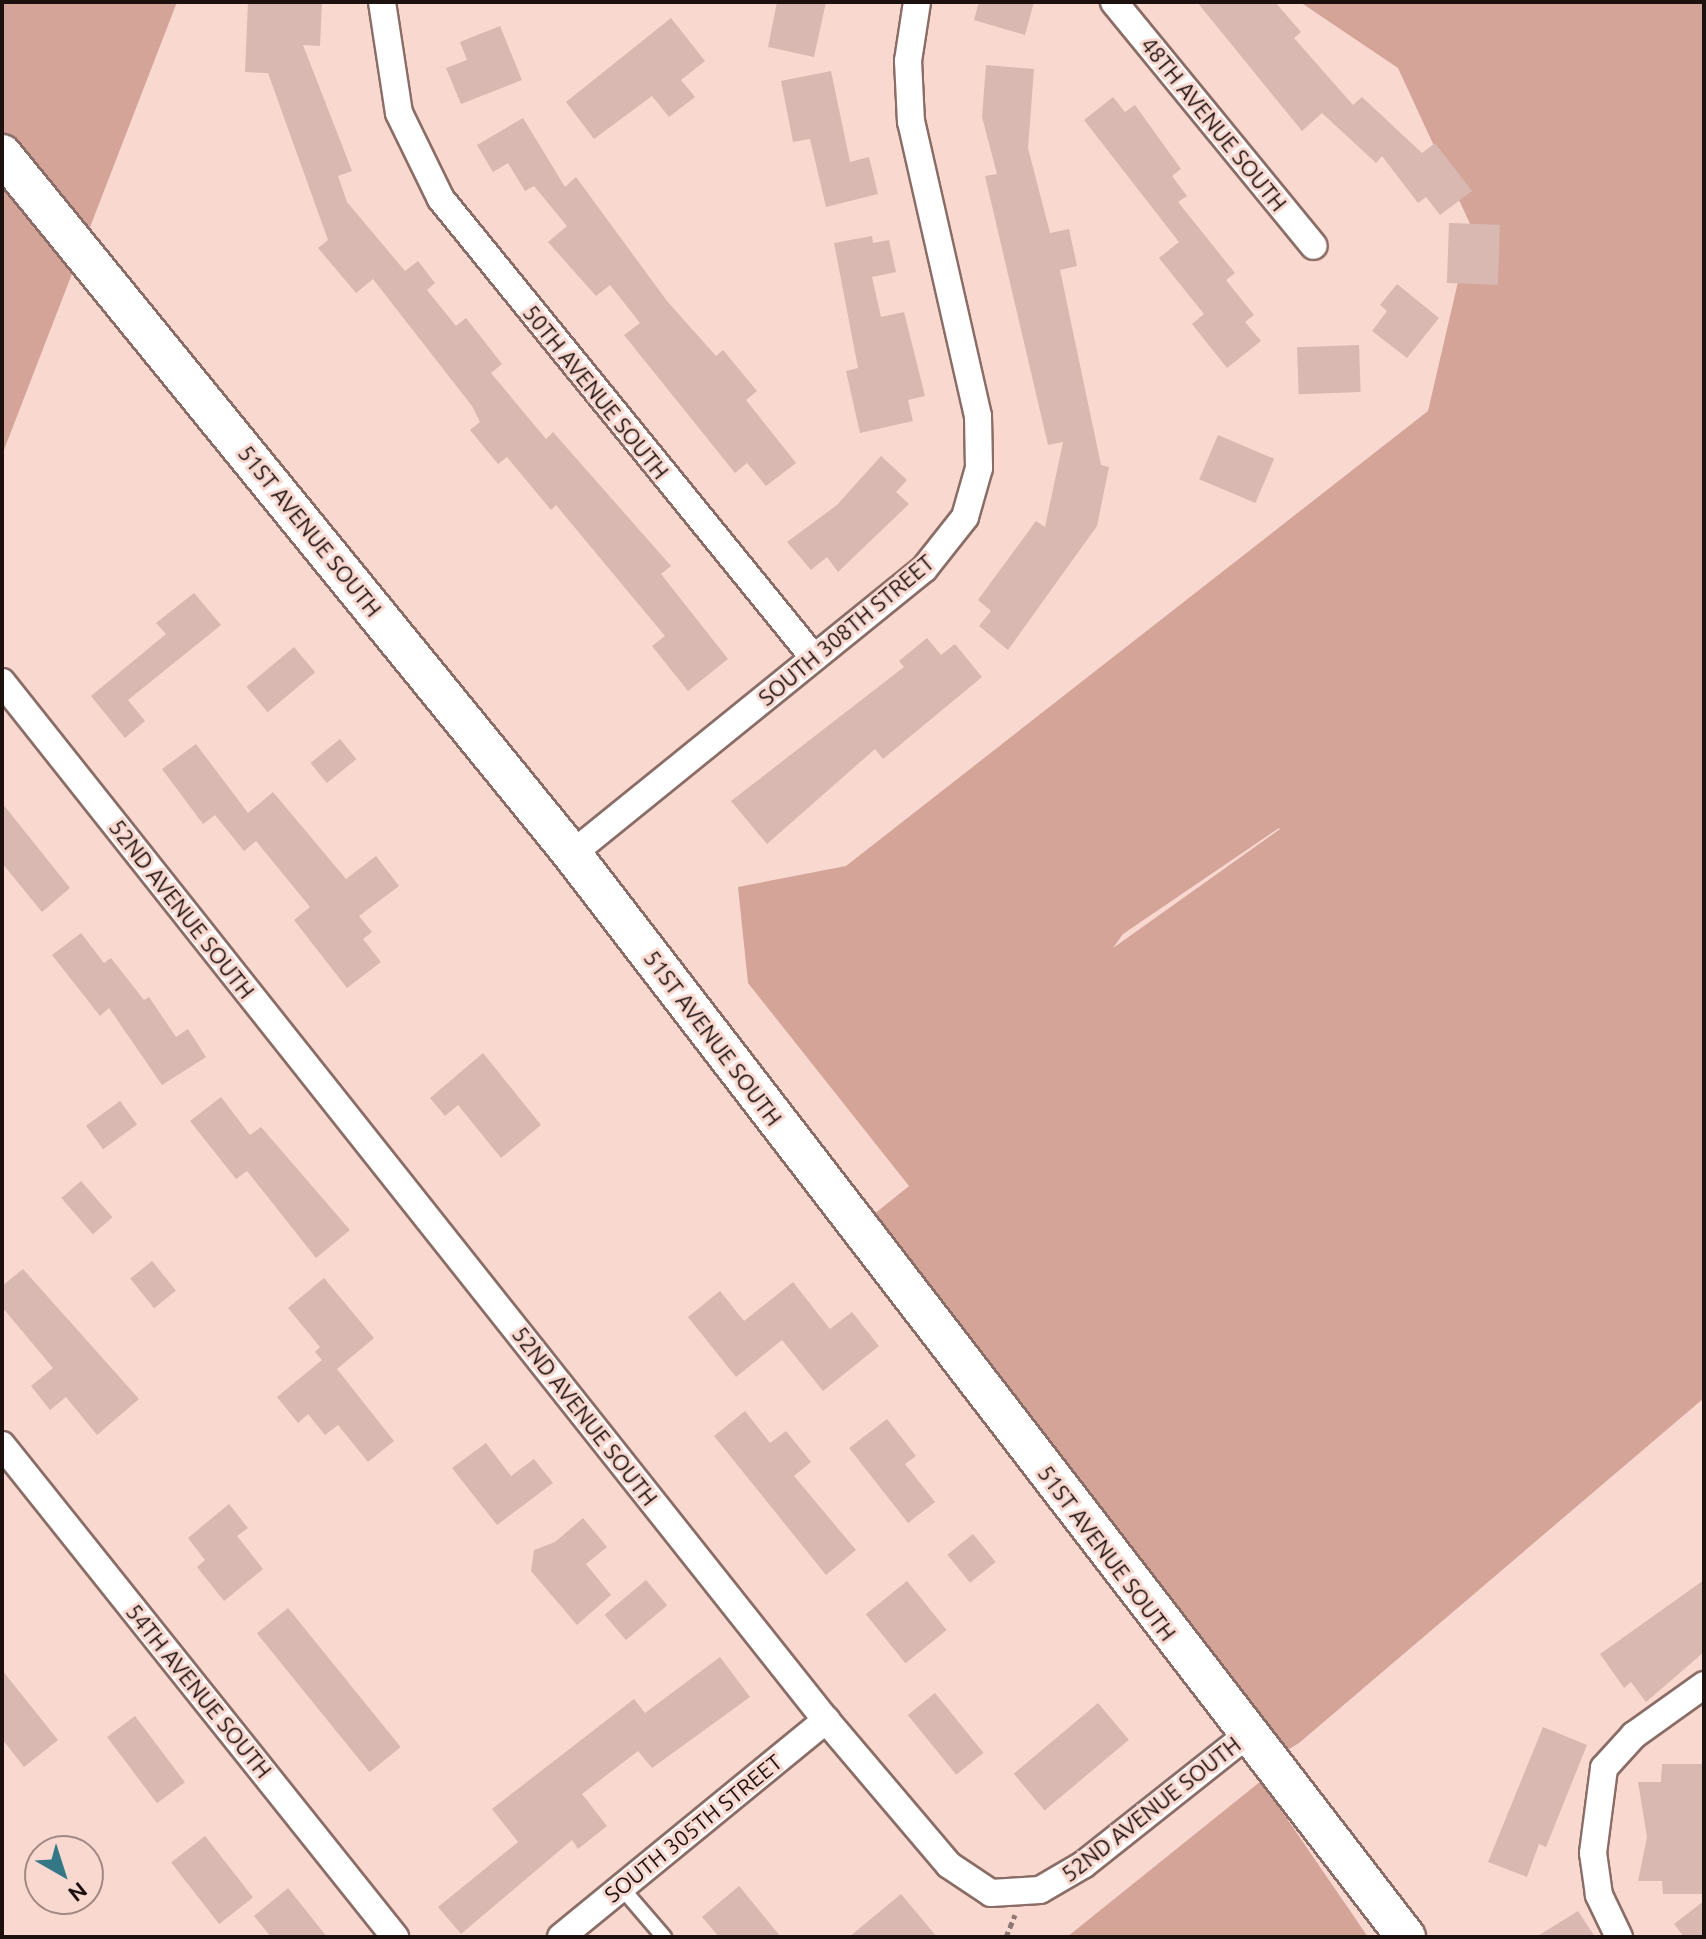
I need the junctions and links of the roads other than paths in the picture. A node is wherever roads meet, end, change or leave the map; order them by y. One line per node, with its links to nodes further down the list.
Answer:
1 (382, 2): 6 (street, 50TH AVENUE SOUTH)
2 (917, 2): 6 (street, SOUTH 308TH STREET)
3 (1114, 2): 5 (street, 48TH AVENUE SOUTH)
4 (2, 154): 8 (main road, 51ST AVENUE SOUTH)
5 (1314, 246)
6 (814, 658): 8 (street, SOUTH 308TH STREET)
7 (2, 682): 11 (street, 52ND AVENUE SOUTH)
8 (572, 854): 12 (main road, 51ST AVENUE SOUTH)
9 (2, 1445): 14 (street, 54TH AVENUE SOUTH)
10 (1704, 1685): 18 (street)
11 (826, 1720): 12 (street, 52ND AVENUE SOUTH); 13 (street, SOUTH 305TH STREET)
12 (1247, 1735): 17 (main road, 51ST AVENUE SOUTH)
13 (621, 1887): 15 (street, SOUTH 305TH STREET); 16 (lane)
14 (395, 1937)
15 (561, 1937)
16 (664, 1937)
17 (1406, 1937)
18 (1619, 1937)

